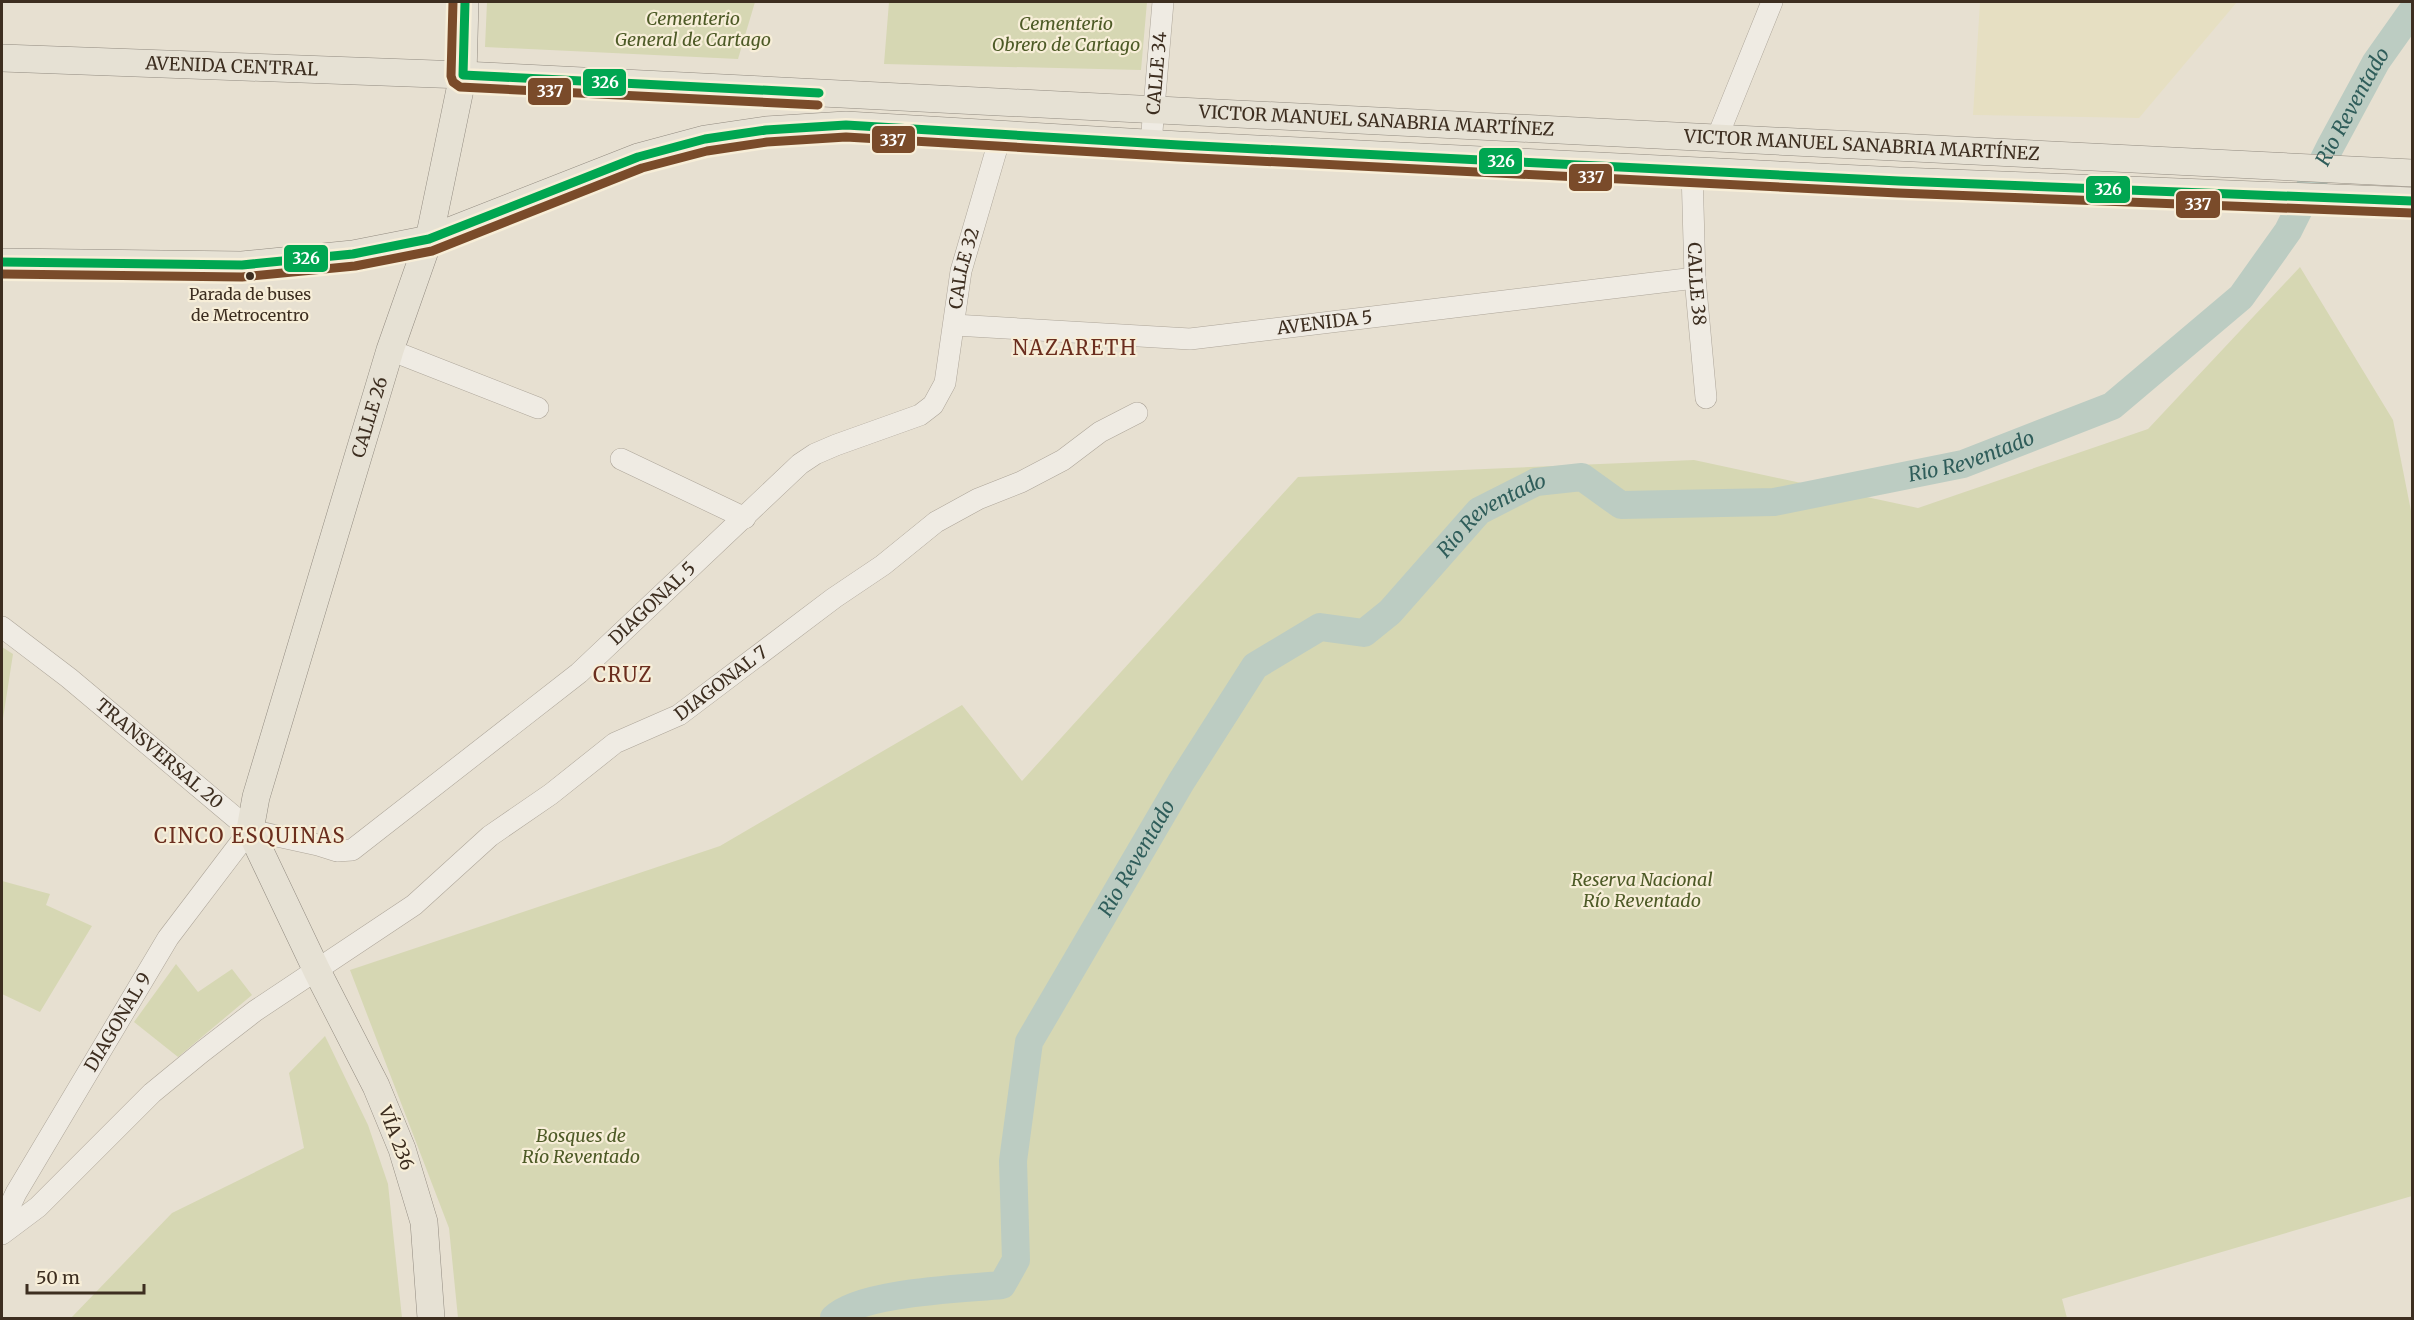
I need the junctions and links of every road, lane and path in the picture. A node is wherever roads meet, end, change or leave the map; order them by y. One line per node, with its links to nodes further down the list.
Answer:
1 (465, 2): 6 (main road, CALLE 26)
2 (1162, 2): 7 (street, CALLE 34)
3 (1767, 3): 11 (street)
4 (2, 58): 5 (main road, AVENIDA CENTRAL)
5 (431, 75): 6 (main road, AVENIDA CENTRAL); 9 (main road)
6 (463, 75): 7 (main road, VICTOR MANUEL SANABRIA MARTÍNEZ); 9 (main road, CALLE 26)
7 (1152, 110): 8 (main road, VICTOR MANUEL SANABRIA MARTÍNEZ); 12 (street, CALLE 34)
8 (1183, 111): 11 (main road, VICTOR MANUEL SANABRIA MARTÍNEZ); 13 (main road)
9 (453, 124): 19 (main road, CALLE 26)
10 (1000, 134): 12 (main road, VICTOR MANUEL SANABRIA MARTÍNEZ); 19 (main road, VICTOR MANUEL SANABRIA MARTÍNEZ); 22 (street, CALLE 32)
11 (1717, 138): 14 (main road, VICTOR MANUEL SANABRIA MARTÍNEZ)
12 (1151, 143): 13 (main road, VICTOR MANUEL SANABRIA MARTÍNEZ)
13 (1179, 145): 15 (main road, VICTOR MANUEL SANABRIA MARTÍNEZ)
14 (2015, 153): 16 (main road, VICTOR MANUEL SANABRIA MARTÍNEZ); 17 (main road)
15 (1692, 170): 17 (main road, VICTOR MANUEL SANABRIA MARTÍNEZ); 21 (street, CALLE 38)
16 (2412, 173)
17 (1899, 181): 18 (main road, VICTOR MANUEL SANABRIA MARTÍNEZ)
18 (2412, 201)
19 (429, 239): 20 (main road, VICTOR MANUEL SANABRIA MARTÍNEZ); 23 (main road, CALLE 26)
20 (2, 262)
21 (1695, 278): 22 (street, AVENIDA 5); 24 (street, CALLE 38)
22 (954, 326): 25 (street, CALLE 32)
23 (390, 350): 26 (street); 31 (main road, CALLE 26)
24 (1706, 398)
25 (933, 405): 29 (street, DIAGONAL 5)
26 (538, 408)
27 (1137, 413): 32 (street, DIAGONAL 7)
28 (621, 459): 29 (street)
29 (745, 518): 31 (street, DIAGONAL 5)
30 (2, 627): 31 (street, TRANSVERSAL 20)
31 (250, 830): 32 (main road, TRANSVERSAL 20); 33 (street, DIAGONAL 9)
32 (317, 971): 34 (street, DIAGONAL 7); 37 (main road, VÍA 236)
33 (9, 1188): 34 (street); 35 (street, DIAGONAL 9)
34 (38, 1206): 36 (street, DIAGONAL 7)
35 (2, 1223)
36 (2, 1234)
37 (431, 1318)

